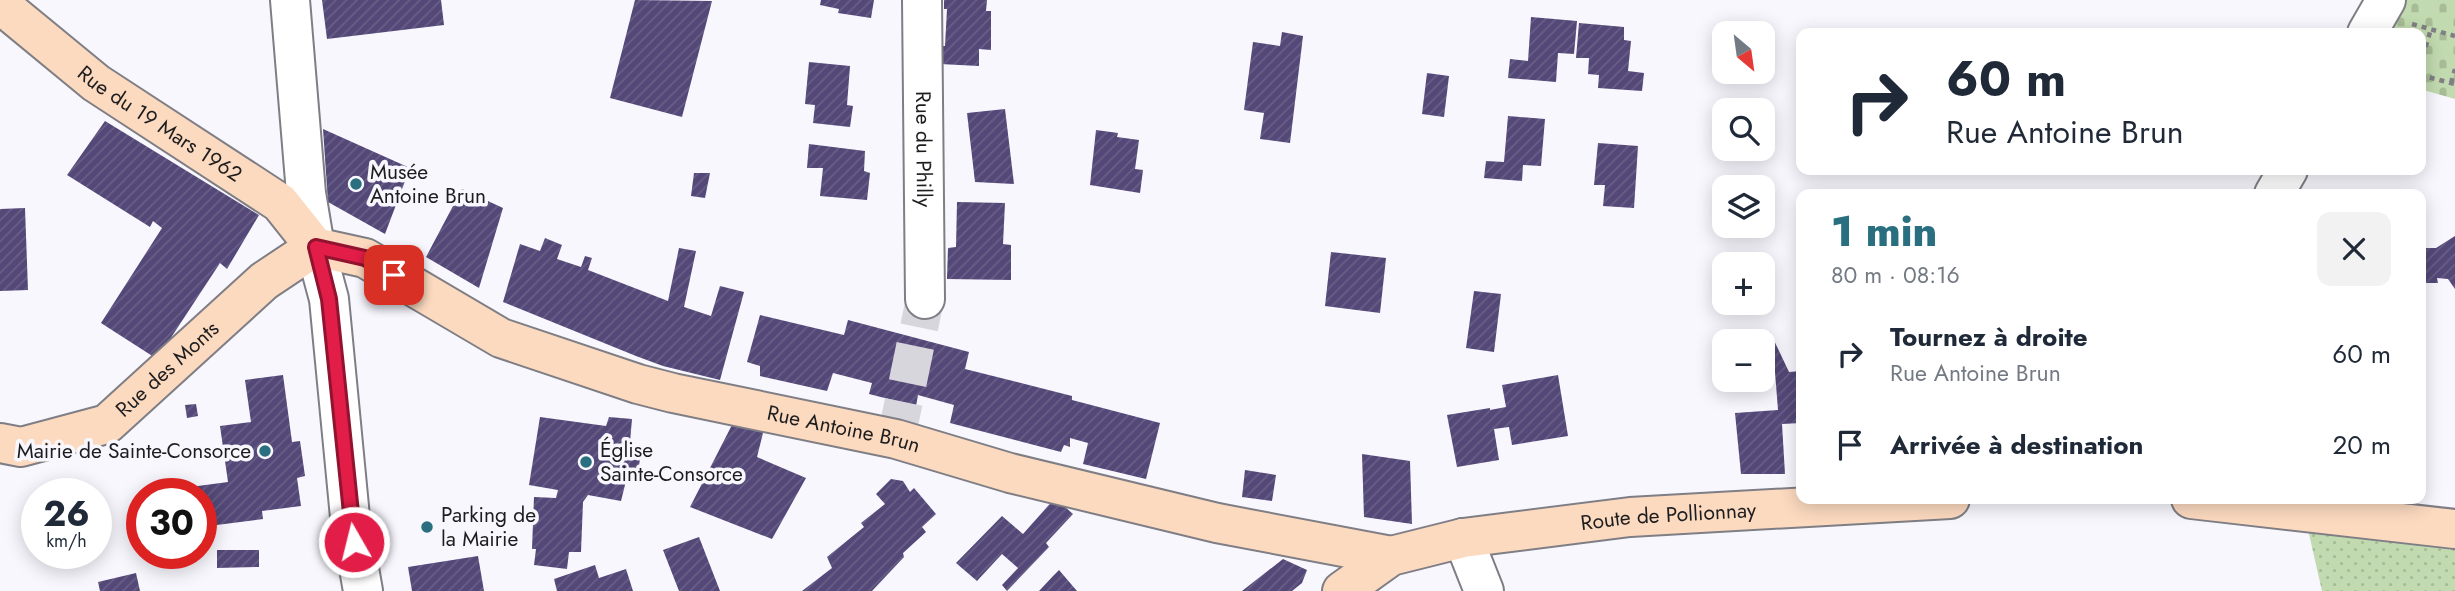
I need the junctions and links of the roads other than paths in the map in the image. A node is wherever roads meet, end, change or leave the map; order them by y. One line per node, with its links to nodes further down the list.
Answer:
1 (290, 0): 6 (street)
2 (922, 0): 7 (street, Rue du Philly)
3 (2386, 0): 5 (street)
4 (0, 4): 6 (street, Rue du 19 Mars 1962)
5 (2370, 28)
6 (316, 247): 8 (street, Rue des Monts); 13 (street, Rue Antoine Brun); 14 (street)
7 (925, 299)
8 (0, 443)
9 (1861, 504): 12 (street, Route de Pollionnay)
10 (2235, 504): 11 (street)
11 (2455, 529)
12 (1464, 538): 13 (street, Route de Pollionnay); 16 (street)
13 (1391, 556): 15 (street)
14 (363, 591)
15 (1342, 591)
16 (1484, 591)

